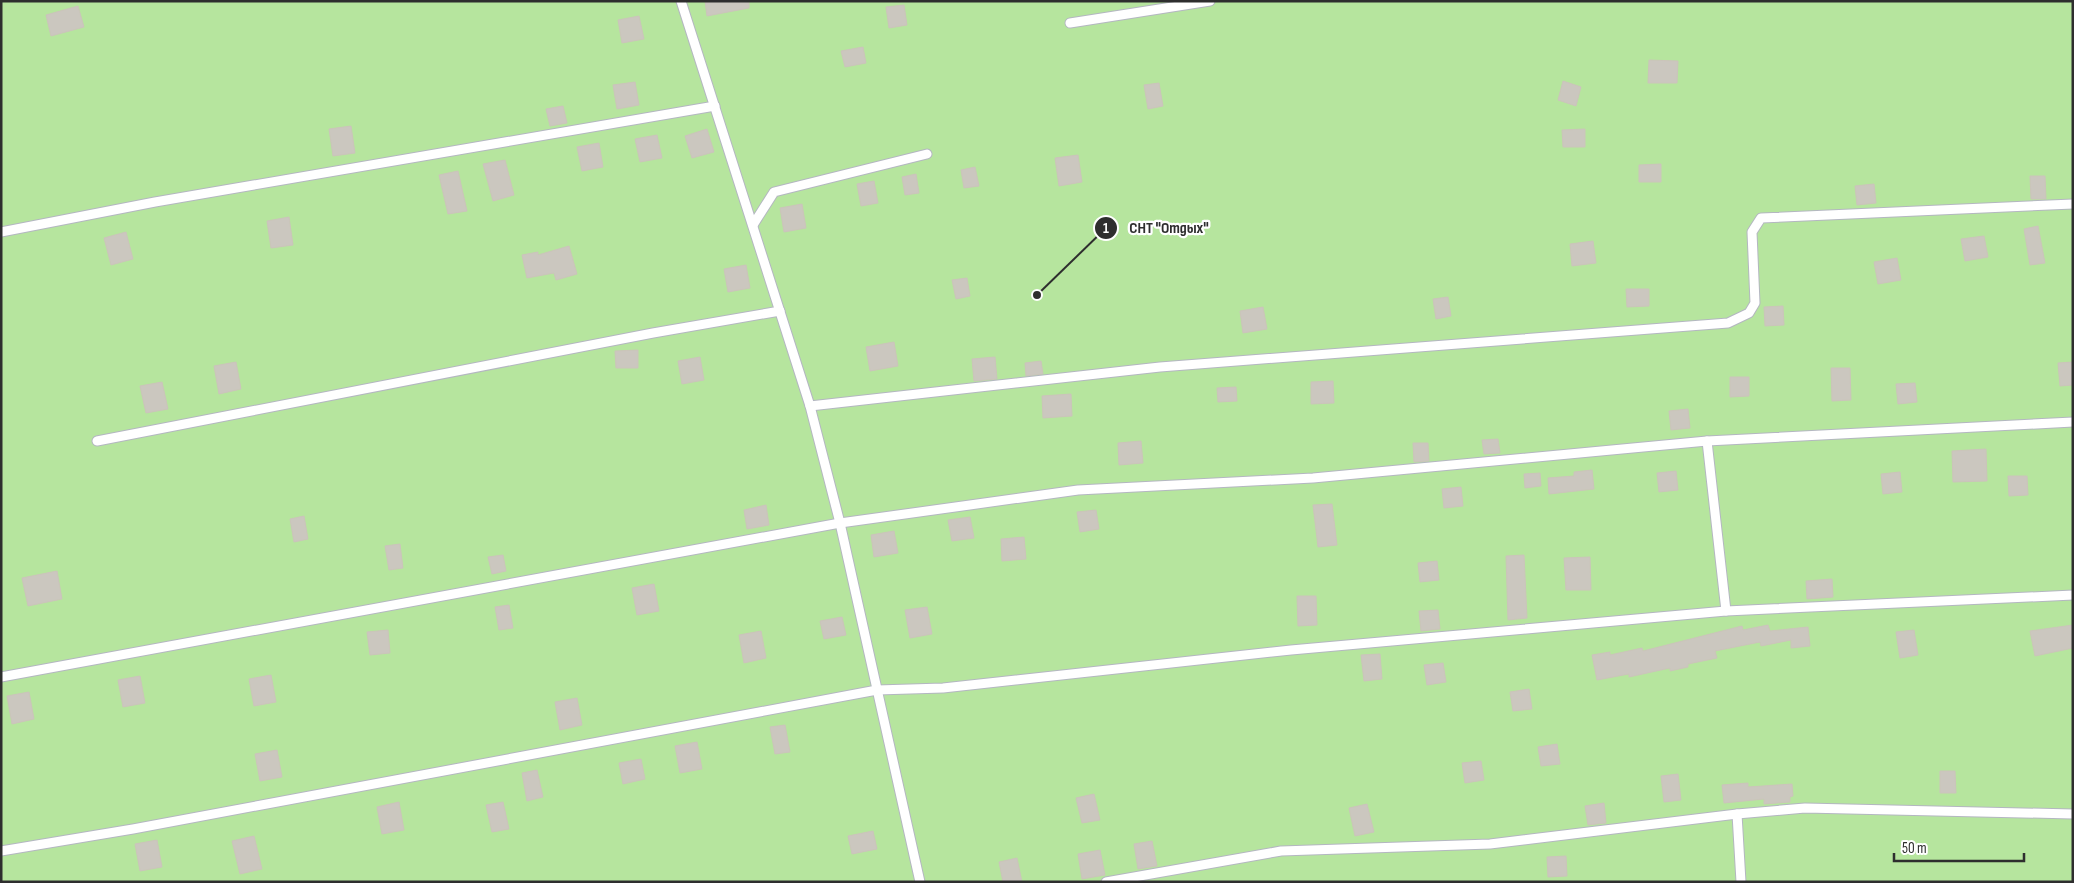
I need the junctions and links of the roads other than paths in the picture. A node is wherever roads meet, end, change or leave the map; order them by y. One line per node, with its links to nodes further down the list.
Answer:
1 (682, 1): 4 (lane)
2 (1210, 1): 3 (lane)
3 (1070, 24)
4 (715, 106): 7 (lane); 8 (lane)
5 (927, 154): 7 (lane)
6 (2073, 204): 10 (lane)
7 (753, 224): 9 (lane)
8 (1, 232)
9 (780, 311): 10 (lane); 12 (lane)
10 (810, 406): 14 (lane)
11 (2073, 422): 13 (lane)
12 (97, 441)
13 (1707, 441): 14 (lane); 16 (lane)
14 (840, 523): 17 (lane); 18 (lane)
15 (2073, 595): 16 (lane)
16 (1726, 611): 18 (lane)
17 (1, 677)
18 (876, 690): 21 (lane); 22 (lane)
19 (1737, 814): 20 (lane); 23 (lane); 24 (lane)
20 (2073, 814)
21 (1, 851)
22 (920, 882)
23 (1106, 882)
24 (1741, 882)

